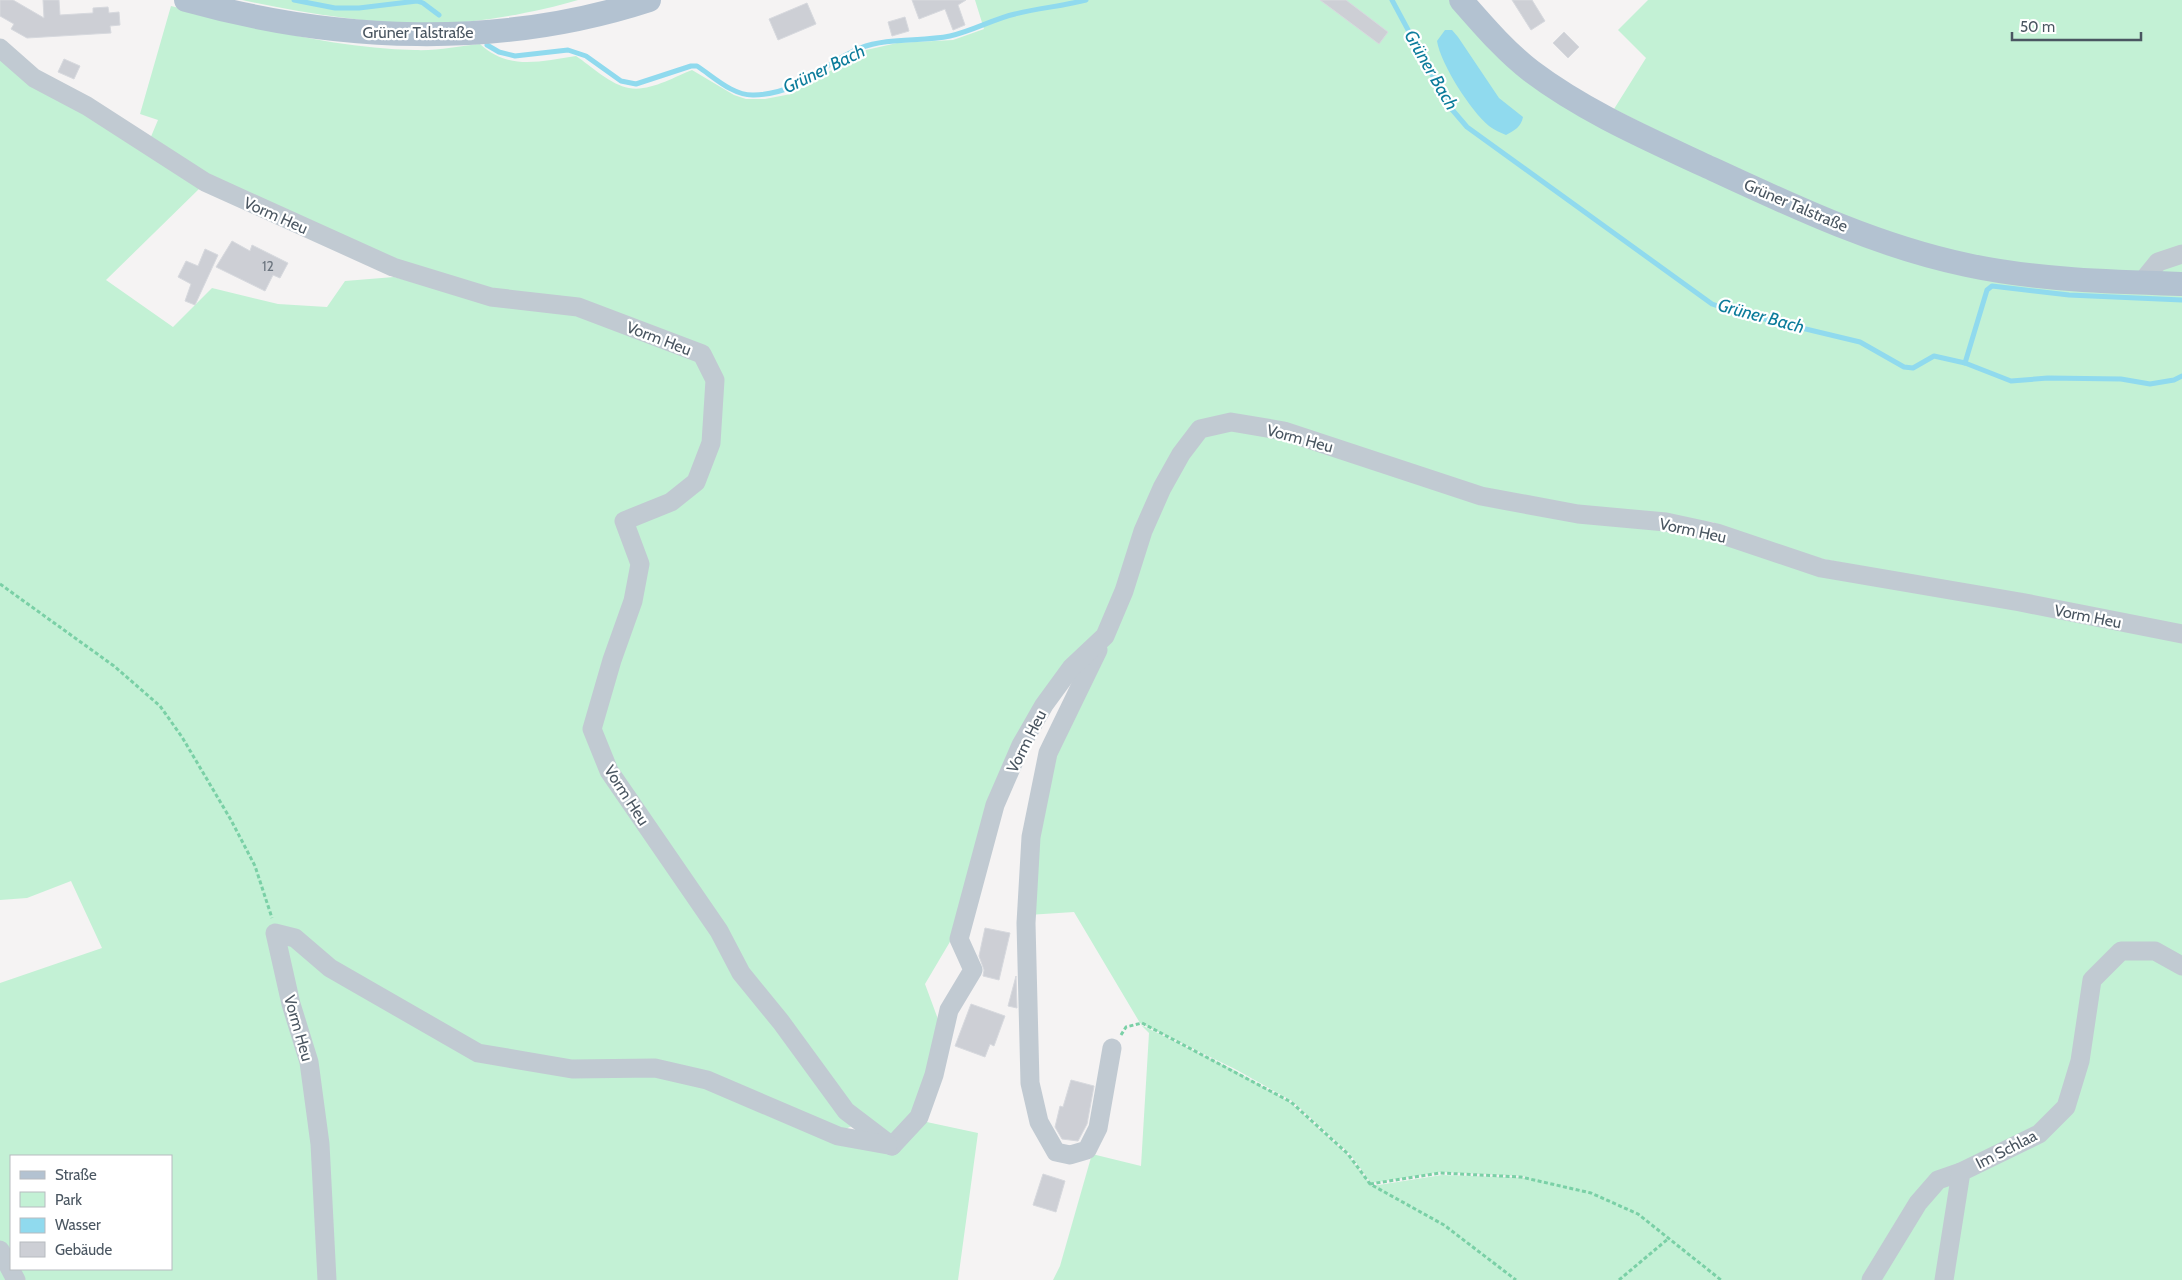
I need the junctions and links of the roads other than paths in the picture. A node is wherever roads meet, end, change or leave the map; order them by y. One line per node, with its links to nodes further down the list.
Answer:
1 (186, 0): 2 (main road, Grüner Talstraße)
2 (649, 0)
3 (1461, 0): 6 (main road, Grüner Talstraße)
4 (0, 48): 12 (street, Vorm Heu)
5 (2182, 254): 6 (street)
6 (2140, 283): 7 (main road, Grüner Talstraße)
7 (2182, 284)
8 (2182, 634): 9 (street, Vorm Heu)
9 (1105, 636): 11 (street); 12 (street, Vorm Heu)
10 (2182, 966): 13 (street, Im Schlaa)
11 (1112, 1048)
12 (892, 1146): 16 (street, Vorm Heu)
13 (1961, 1172): 17 (street); 18 (street, Im Schlaa)
14 (0, 1250): 15 (street)
15 (10, 1269)
16 (327, 1280)
17 (1872, 1280)
18 (1944, 1280)

